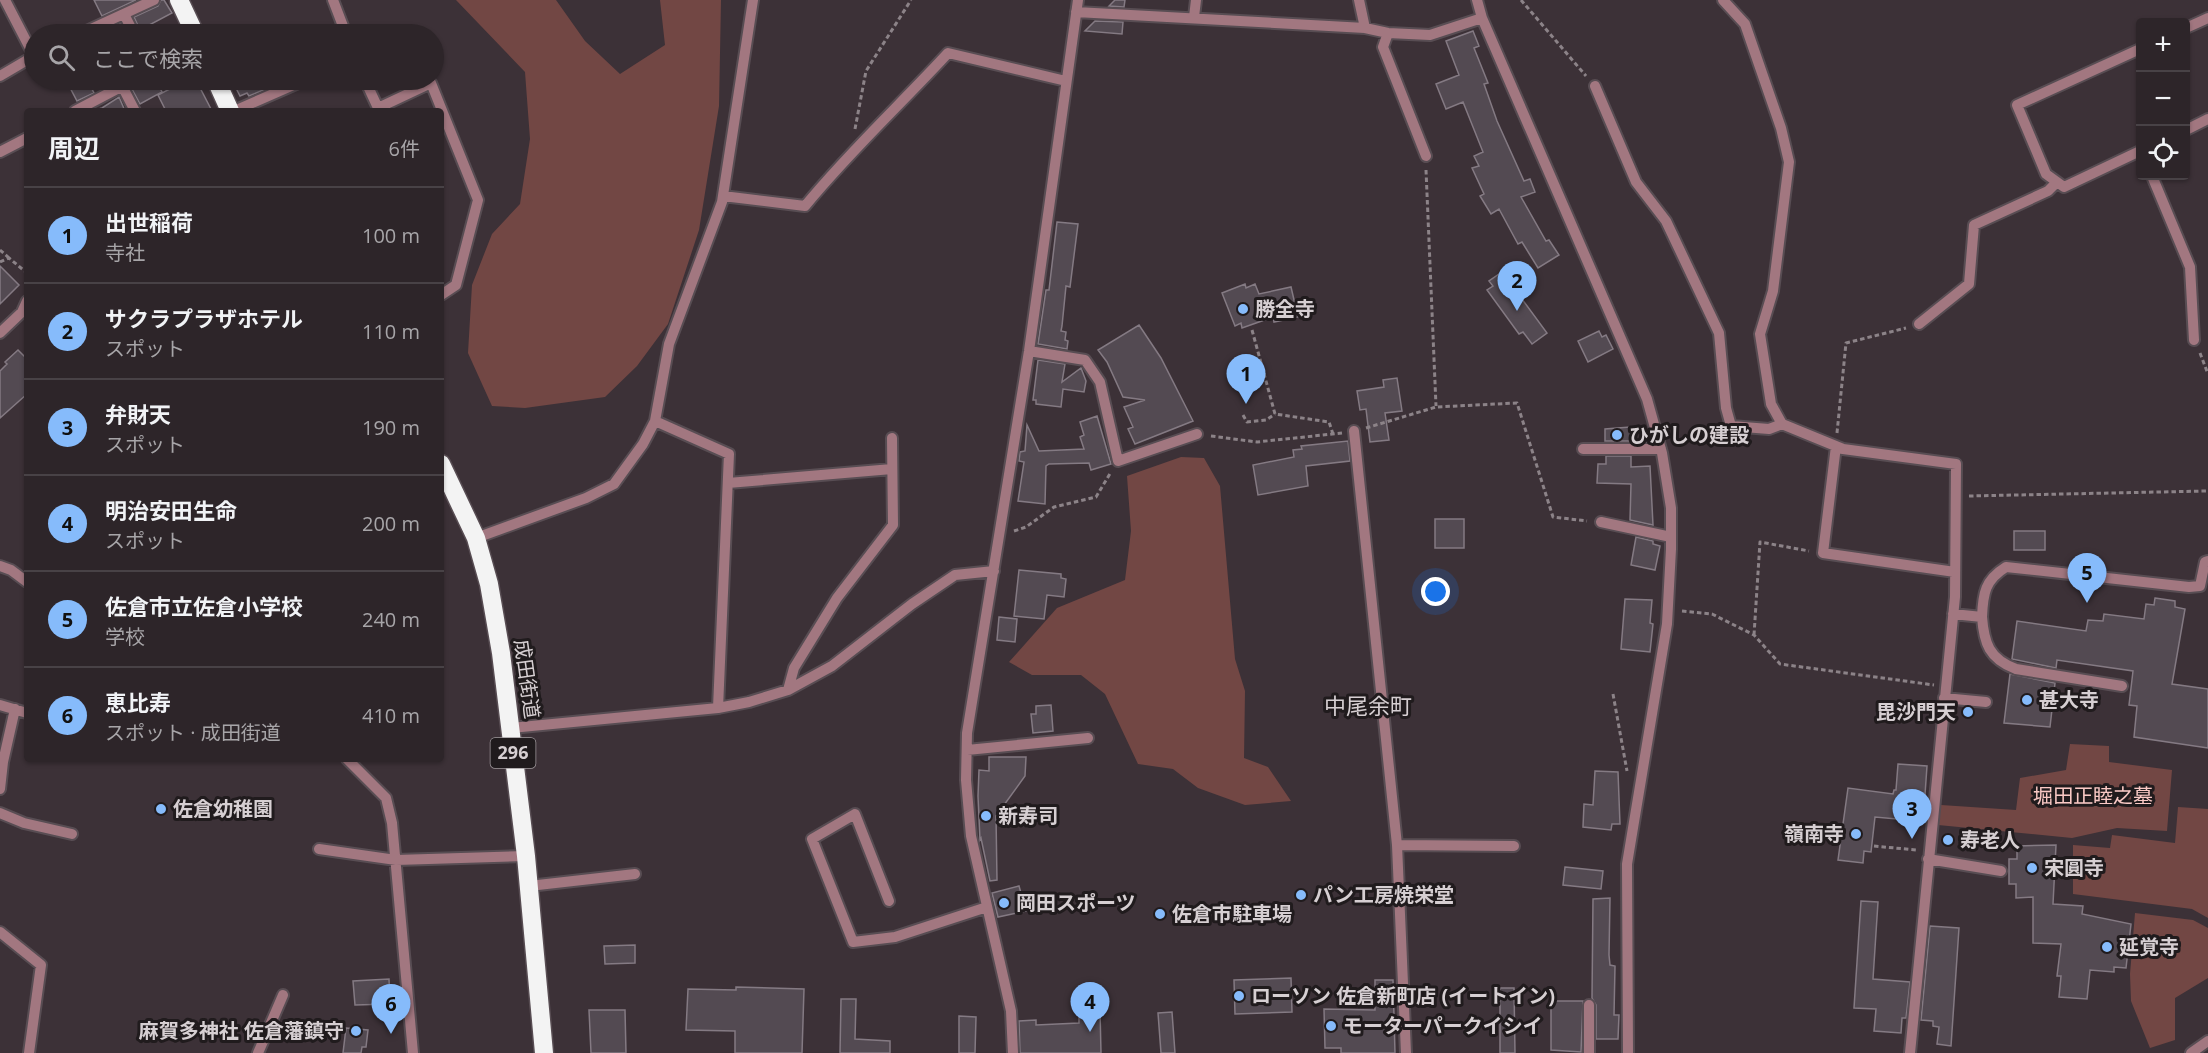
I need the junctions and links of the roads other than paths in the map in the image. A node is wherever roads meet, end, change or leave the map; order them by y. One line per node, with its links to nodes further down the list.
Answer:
1 (6, 0): 22 (street)
2 (154, 0): 11 (street)
3 (179, 0): 17 (highway)
4 (333, 0): 18 (street)
5 (753, 0): 51 (street)
6 (1196, 0): 12 (street)
7 (1359, 0): 20 (street)
8 (1478, 0): 13 (street)
9 (1723, 0): 59 (street)
10 (1077, 6): 12 (street); 26 (street)
11 (124, 14): 15 (street); 16 (street)
12 (1194, 17): 20 (street)
13 (1482, 18): 21 (street); 65 (street)
14 (2208, 18): 19 (street)
15 (102, 24)
16 (129, 24)
17 (190, 24)
18 (342, 24)
19 (2190, 26)
20 (1365, 28): 21 (street)
21 (1388, 33): 48 (street)
22 (24, 36)
23 (2136, 51): 50 (street)
24 (24, 62): 25 (street)
25 (0, 76)
26 (1066, 81): 51 (street); 57 (street)
27 (1595, 86): 59 (street)
28 (114, 90): 35 (street)
29 (124, 90): 36 (street)
30 (221, 90): 37 (highway)
31 (281, 90): 38 (street)
32 (370, 90): 40 (street)
33 (416, 90): 39 (street)
34 (434, 90): 41 (street)
35 (81, 108)
36 (133, 108)
37 (230, 108)
38 (239, 108)
39 (378, 108)
40 (378, 108)
41 (441, 108)
42 (444, 115): 52 (street)
43 (2208, 119): 44 (street)
44 (2190, 128)
45 (24, 140): 46 (street)
46 (0, 152)
47 (2136, 153): 50 (street)
48 (1426, 156)
49 (2154, 180): 56 (street)
50 (2057, 182): 54 (street)
51 (723, 196): 58 (street)
52 (444, 293)
53 (24, 308): 55 (street)
54 (1919, 324)
55 (0, 333)
56 (2194, 340)
57 (1029, 351): 61 (street); 74 (street)
58 (655, 421): 68 (street); 71 (street)
59 (1782, 424): 63 (street)
60 (1354, 431): 95 (street)
61 (1197, 434)
62 (892, 438): 66 (street)
63 (1836, 446): 75 (street); 75 (street)
64 (1583, 449): 65 (street)
65 (1661, 449): 70 (street)
66 (892, 469): 68 (street); 80 (street)
67 (444, 470): 71 (highway, 成田街道 / 296)
68 (728, 483): 84 (street)
69 (1601, 522): 70 (street)
70 (1671, 537): 117 (street)
71 (476, 538): 87 (highway, 成田街道 / 296)
72 (2208, 561): 78 (street)
73 (0, 566): 76 (street)
74 (994, 571): 80 (street); 89 (street)
75 (1955, 572): 77 (street)
76 (24, 580)
77 (1953, 614): 78 (street); 81 (street)
78 (1982, 617): 79 (street)
79 (2122, 686)
80 (788, 690): 84 (street)
81 (1944, 692): 82 (street); 98 (street)
82 (1986, 702)
83 (0, 705): 85 (street)
84 (718, 708): 87 (street)
85 (15, 709): 86 (street); 90 (street)
86 (24, 712)
87 (511, 728): 99 (highway, 成田街道 / 296)
88 (1088, 738): 89 (street)
89 (967, 750): 105 (street)
90 (2, 761): 92 (street)
91 (350, 762): 100 (street)
92 (0, 789)
93 (0, 813): 94 (street)
94 (72, 834)
95 (1397, 846): 96 (street); 115 (street)
96 (1514, 846)
97 (319, 849): 100 (street)
98 (1929, 855): 101 (street); 118 (street)
99 (526, 856): 100 (street); 103 (highway, 成田街道 / 296)
100 (396, 860): 112 (street)
101 (2001, 871)
102 (635, 874): 103 (street)
103 (529, 886): 113 (highway, 成田街道 / 296)
104 (889, 900): 105 (street)
105 (987, 908): 114 (street)
106 (0, 932): 110 (street)
107 (283, 995): 111 (street)
108 (1589, 1005): 116 (street)
109 (2208, 1041): 119 (street)
110 (29, 1053)
111 (258, 1053)
112 (413, 1053)
113 (544, 1053)
114 (1013, 1053)
115 (1406, 1053)
116 (1589, 1053)
117 (1628, 1053)
118 (1910, 1053)
119 (2191, 1053)

